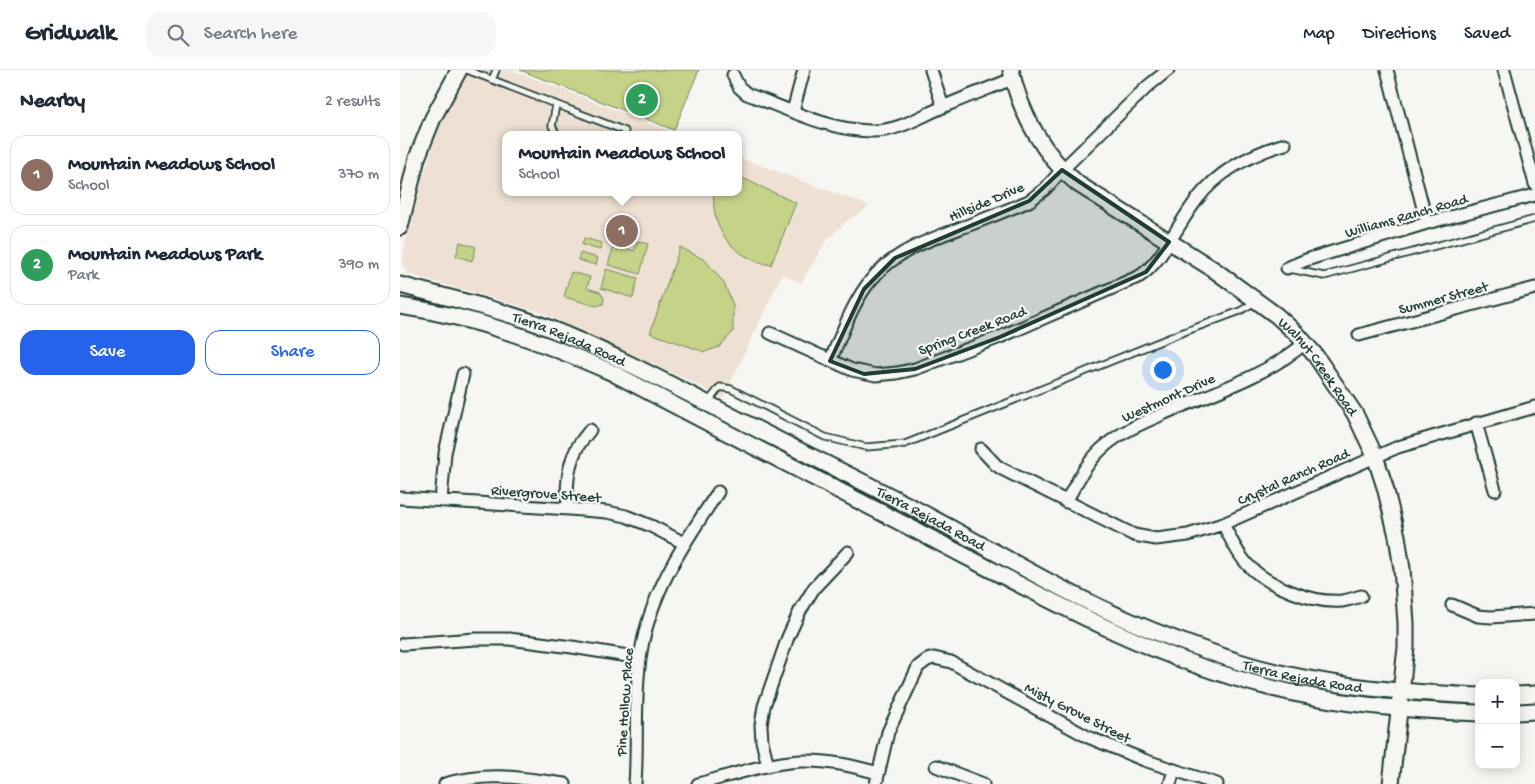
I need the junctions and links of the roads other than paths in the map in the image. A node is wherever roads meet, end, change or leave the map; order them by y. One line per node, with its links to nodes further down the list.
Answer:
1 (459, 70): 21 (main road)
2 (467, 70): 11 (lane)
3 (496, 70): 11 (lane)
4 (804, 70): 14 (street)
5 (931, 70): 13 (street)
6 (1168, 70): 18 (street, Hillside Drive)
7 (1387, 70): 23 (street)
8 (1504, 70): 19 (street)
9 (1012, 74): 13 (street); 18 (main road, Walnut Creek Road)
10 (733, 75): 14 (street)
11 (492, 80): 12 (lane)
12 (556, 104): 15 (lane); 16 (lane)
13 (943, 107): 14 (street)
14 (793, 110)
15 (555, 131)
16 (625, 131)
17 (1285, 144): 25 (street, Spring Creek Road)
18 (1062, 170): 25 (main road, Walnut Creek Road); 34 (street, Hillside Drive)
19 (1535, 184)
20 (1535, 195): 23 (street, Williams Ranch Road)
21 (403, 204): 24 (main road)
22 (1535, 219): 26 (lane)
23 (1427, 223): 26 (street, Williams Ranch Road)
24 (400, 227)
25 (1168, 242): 29 (main road, Walnut Creek Road); 34 (street, Spring Creek Road)
26 (1287, 268)
27 (400, 285): 36 (main road, Tierra Rejada Road)
28 (1535, 288): 32 (street, Summer Street)
29 (1257, 301): 33 (main road, Walnut Creek Road); 36 (lane)
30 (400, 306): 60 (main road, Tierra Rejada Road)
31 (770, 333): 34 (street, Spring Creek Road)
32 (1359, 335)
33 (1305, 343): 41 (main road, Walnut Creek Road); 46 (street, Westmont Drive)
34 (830, 361)
35 (463, 374): 45 (street)
36 (707, 403): 56 (main road, Tierra Rejada Road)
37 (1535, 407): 38 (street, Crystal Ranch Road)
38 (1476, 423): 41 (street, Crystal Ranch Road); 42 (street)
39 (590, 430): 47 (street)
40 (981, 449): 46 (street)
41 (1375, 456): 48 (street, Crystal Ranch Road); 56 (main road, Walnut Creek Road)
42 (1495, 490)
43 (718, 492): 49 (street, Pine Hollow Place)
44 (400, 498): 45 (street, Rivergrove Street)
45 (441, 502): 47 (street, Rivergrove Street)
46 (1066, 502): 48 (street, Crystal Ranch Road)
47 (569, 509): 49 (street, Rivergrove Street)
48 (1223, 524): 51 (street)
49 (684, 543): 55 (street, Pine Hollow Place)
50 (848, 552): 64 (street)
51 (1361, 596)
52 (1452, 605): 53 (street)
53 (1535, 614)
54 (403, 644): 55 (street)
55 (640, 658): 70 (street, Pine Hollow Place)
56 (1400, 692): 59 (main road, Tierra Rejada Road); 60 (main road, Walnut Creek Road)
57 (1535, 694): 58 (main road)
58 (1520, 695)
59 (1475, 696)
60 (1398, 709): 63 (main road, Tierra Rejada Road); 75 (main road, Walnut Creek Road)
61 (1535, 711): 62 (main road)
62 (1520, 712)
63 (1475, 713)
64 (768, 766): 67 (street); 71 (street)
65 (936, 766): 72 (street)
66 (1174, 770): 67 (street, Misty Grove Street); 73 (street); 74 (street, Misty Grove Street)
67 (877, 779)
68 (445, 784): 69 (street)
69 (565, 784)
70 (635, 784)
71 (698, 784)
72 (983, 784)
73 (1170, 784)
74 (1216, 784)
75 (1391, 784)

